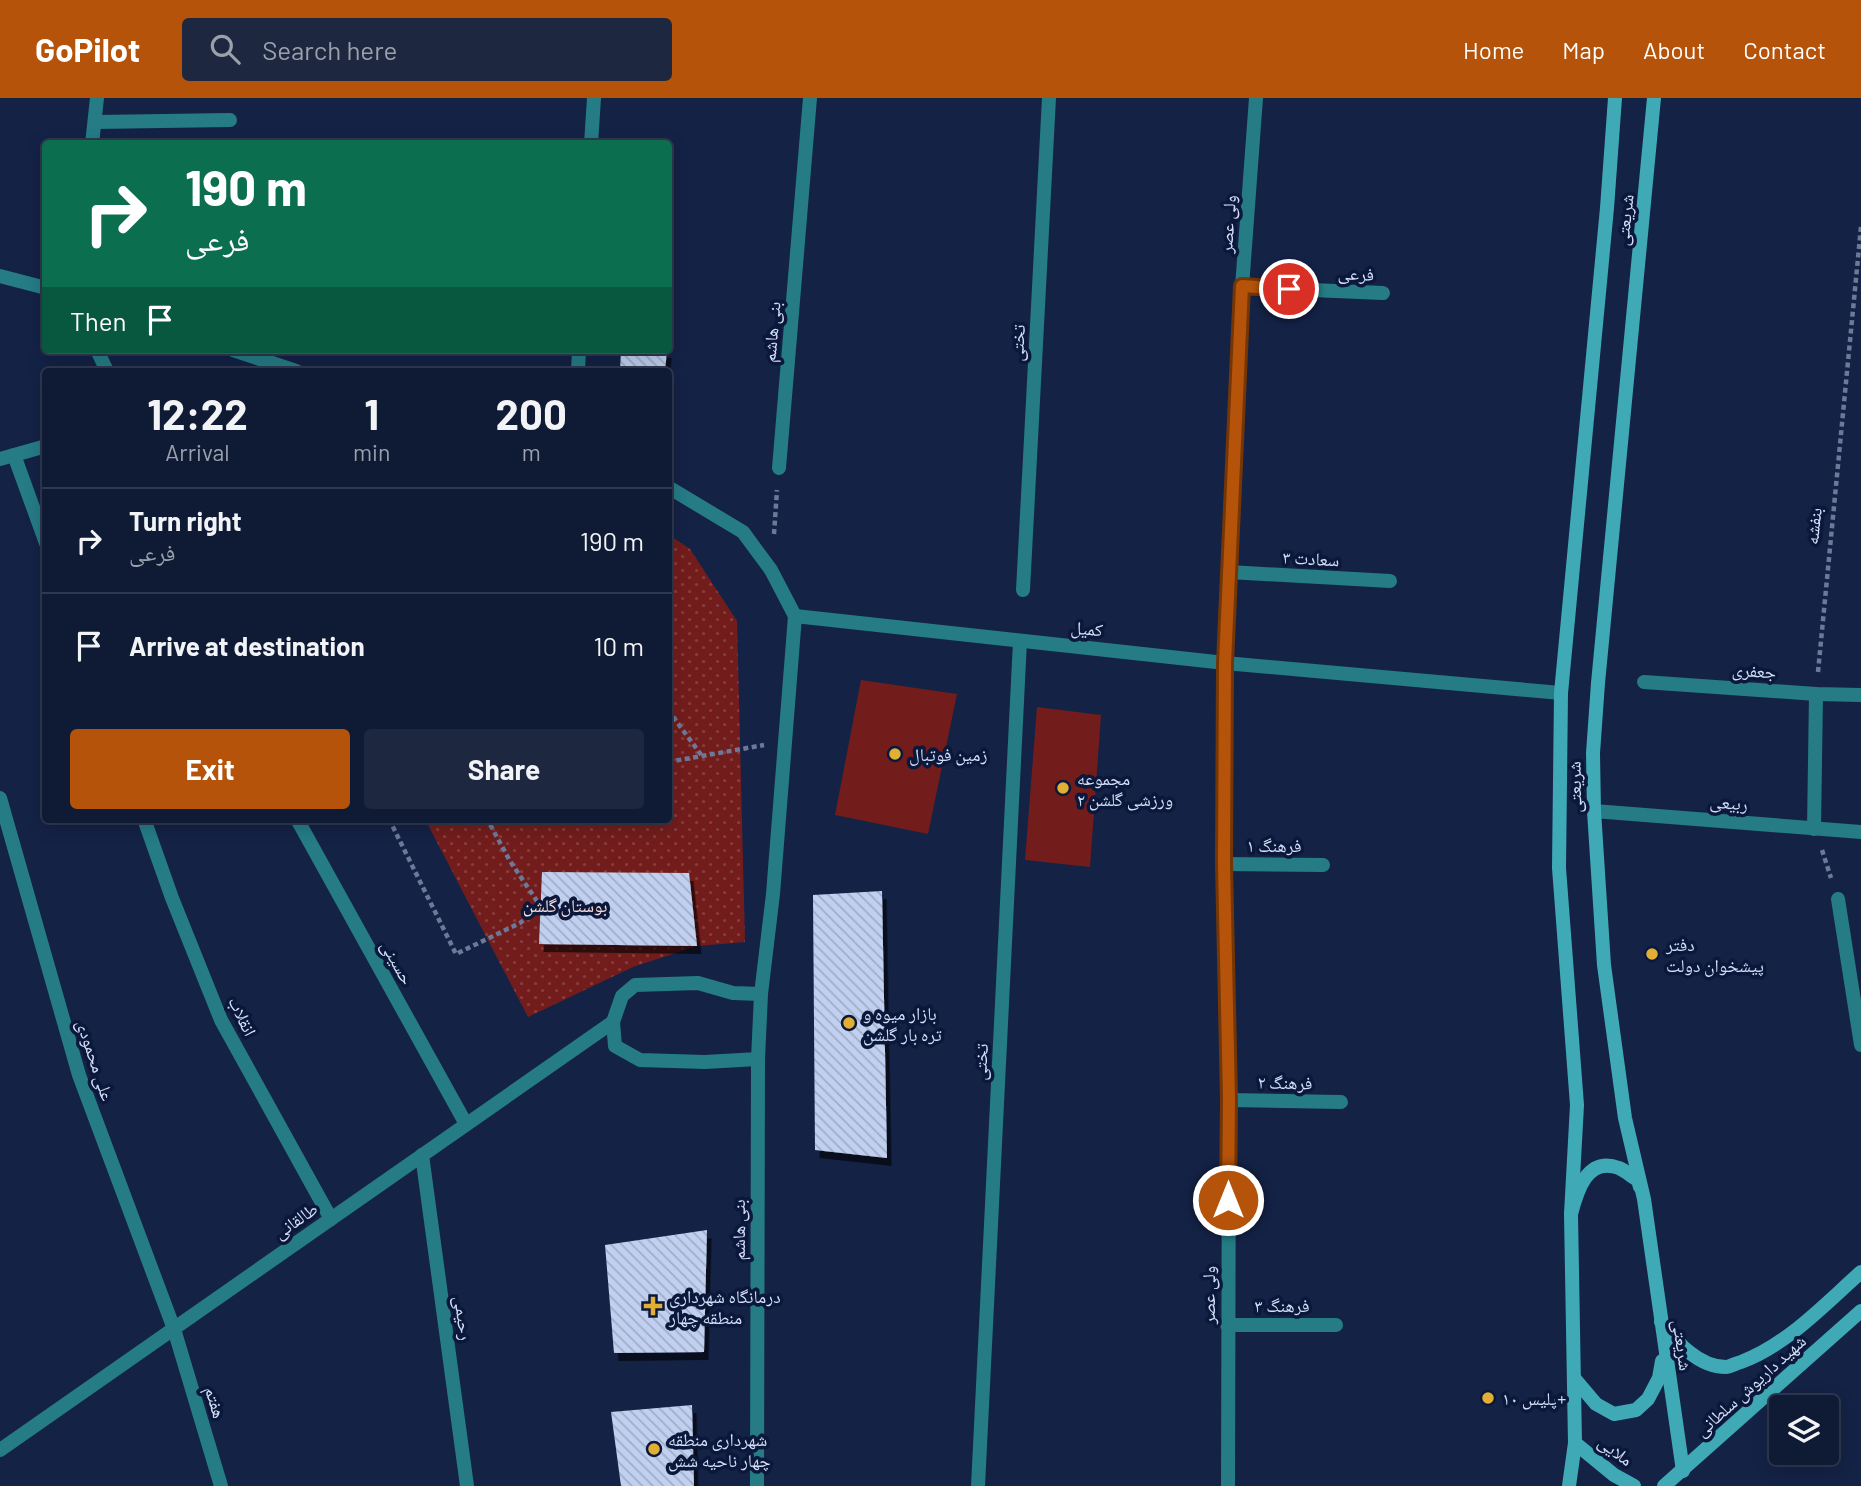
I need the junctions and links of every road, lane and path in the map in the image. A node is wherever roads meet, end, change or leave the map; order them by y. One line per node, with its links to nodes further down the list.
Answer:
1 (97, 98): 9 (street)
2 (594, 98): 11 (street)
3 (810, 98): 21 (street, بنی هاشم)
4 (1049, 98): 27 (street, تختی)
5 (1256, 98): 14 (street, ولی عصر)
6 (1615, 98): 32 (main road, شریعتی)
7 (1654, 98): 40 (main road, شریعتی)
8 (230, 120): 9 (street)
9 (96, 122): 10 (street)
10 (93, 140)
11 (592, 140)
12 (1861, 227): 33 (path, بنفشه)
13 (0, 276): 15 (street)
14 (1242, 286): 16 (street, فرعی); 25 (street, ولی عصر)
15 (42, 287)
16 (1383, 293)
17 (245, 354): 18 (street)
18 (287, 368)
19 (42, 447): 20 (street)
20 (7, 457): 23 (street)
21 (779, 468): 24 (path)
22 (672, 489): 24 (street)
23 (42, 534)
24 (771, 570): 28 (street)
25 (1229, 572): 26 (street, سعادت ۳); 30 (street, ولی عصر)
26 (1390, 582)
27 (1023, 590)
28 (795, 616): 29 (street, کمیل); 36 (street)
29 (1020, 640): 30 (street, کمیل); 75 (street, تختی)
30 (1225, 663): 32 (street, کمیل); 47 (street, ولی عصر)
31 (1644, 682): 33 (street, جعفری)
32 (1561, 694): 59 (main road, شریعتی)
33 (1816, 694): 34 (street, جعفری); 45 (street)
34 (1861, 695)
35 (672, 715): 37 (path)
36 (786, 741): 37 (path); 50 (street)
37 (702, 755): 38 (path)
38 (672, 761)
39 (0, 798): 66 (street, علی محمودی)
40 (1594, 811): 45 (street, ربیعی); 58 (main road, شریعتی)
41 (145, 823): 60 (street, انقلاب)
42 (299, 823): 56 (street, حسینی)
43 (391, 823): 44 (path)
44 (489, 823)
45 (1814, 829): 46 (street, ربیعی); 49 (path)
46 (1861, 832)
47 (1224, 864): 48 (street, فرهنگ ۱); 54 (street, ولی عصر)
48 (1323, 864)
49 (1838, 899): 52 (street)
50 (761, 994): 51 (street); 53 (street, بنی هاشم)
51 (613, 1022): 53 (street); 56 (street, طالقانی)
52 (1861, 1045)
53 (758, 1059): 74 (street, بنی هاشم)
54 (1229, 1100): 55 (street, فرهنگ ۲); 64 (street, ولی عصر)
55 (1341, 1102)
56 (466, 1124): 57 (street, طالقانی)
57 (422, 1156): 60 (street, طالقانی); 73 (street, رحیمی)
58 (1644, 1199): 59 (main road); 63 (main road, شریعتی)
59 (1571, 1214): 68 (main road, شریعتی)
60 (331, 1219): 66 (street, طالقانی)
61 (1861, 1272): 63 (main road, شهید داریوش سلطانی)
62 (1861, 1311): 71 (main road, شهید داریوش سلطانی)
63 (1660, 1321): 67 (main road, شریعتی)
64 (1227, 1325): 65 (street, فرهنگ ۳); 76 (street, ولی عصر)
65 (1336, 1325)
66 (174, 1329): 70 (street, طالقانی); 72 (street, هفتم)
67 (1664, 1350): 68 (main road); 71 (main road, شریعتی)
68 (1574, 1378): 69 (main road, شریعتی)
69 (1575, 1443): 77 (main road, شریعتی); 78 (main road, ملایی)
70 (0, 1450)
71 (1683, 1471): 79 (main road, شهید داریوش سلطانی)
72 (221, 1486)
73 (467, 1486)
74 (757, 1486)
75 (978, 1486)
76 (1228, 1486)
77 (1569, 1486)
78 (1634, 1486)
79 (1664, 1486)

